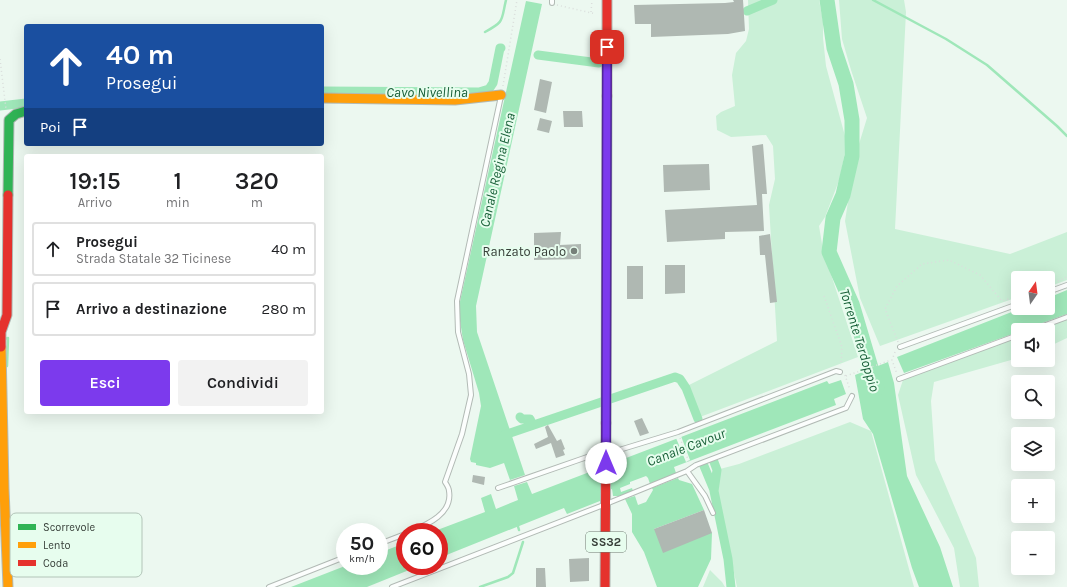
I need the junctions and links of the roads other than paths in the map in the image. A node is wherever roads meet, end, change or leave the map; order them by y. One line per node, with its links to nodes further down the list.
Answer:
1 (607, 0): 15 (street, SS32)
2 (501, 95): 3 (street); 20 (lane)
3 (324, 98)
4 (24, 112): 22 (street)
5 (1067, 285): 6 (lane)
6 (1055, 289)
7 (1011, 307): 11 (lane)
8 (1067, 317): 9 (lane)
9 (1051, 323)
10 (1011, 338): 13 (lane)
11 (900, 347)
12 (840, 372): 15 (lane)
13 (900, 379)
14 (852, 396): 16 (lane)
15 (606, 458): 17 (lane); 18 (street, SS32)
16 (687, 471): 18 (lane); 19 (lane)
17 (498, 488)
18 (606, 500): 24 (lane); 25 (street, SS32)
19 (713, 513)
20 (430, 523)
21 (336, 561): 23 (lane)
22 (8, 587)
23 (269, 587)
24 (392, 587)
25 (605, 587)

